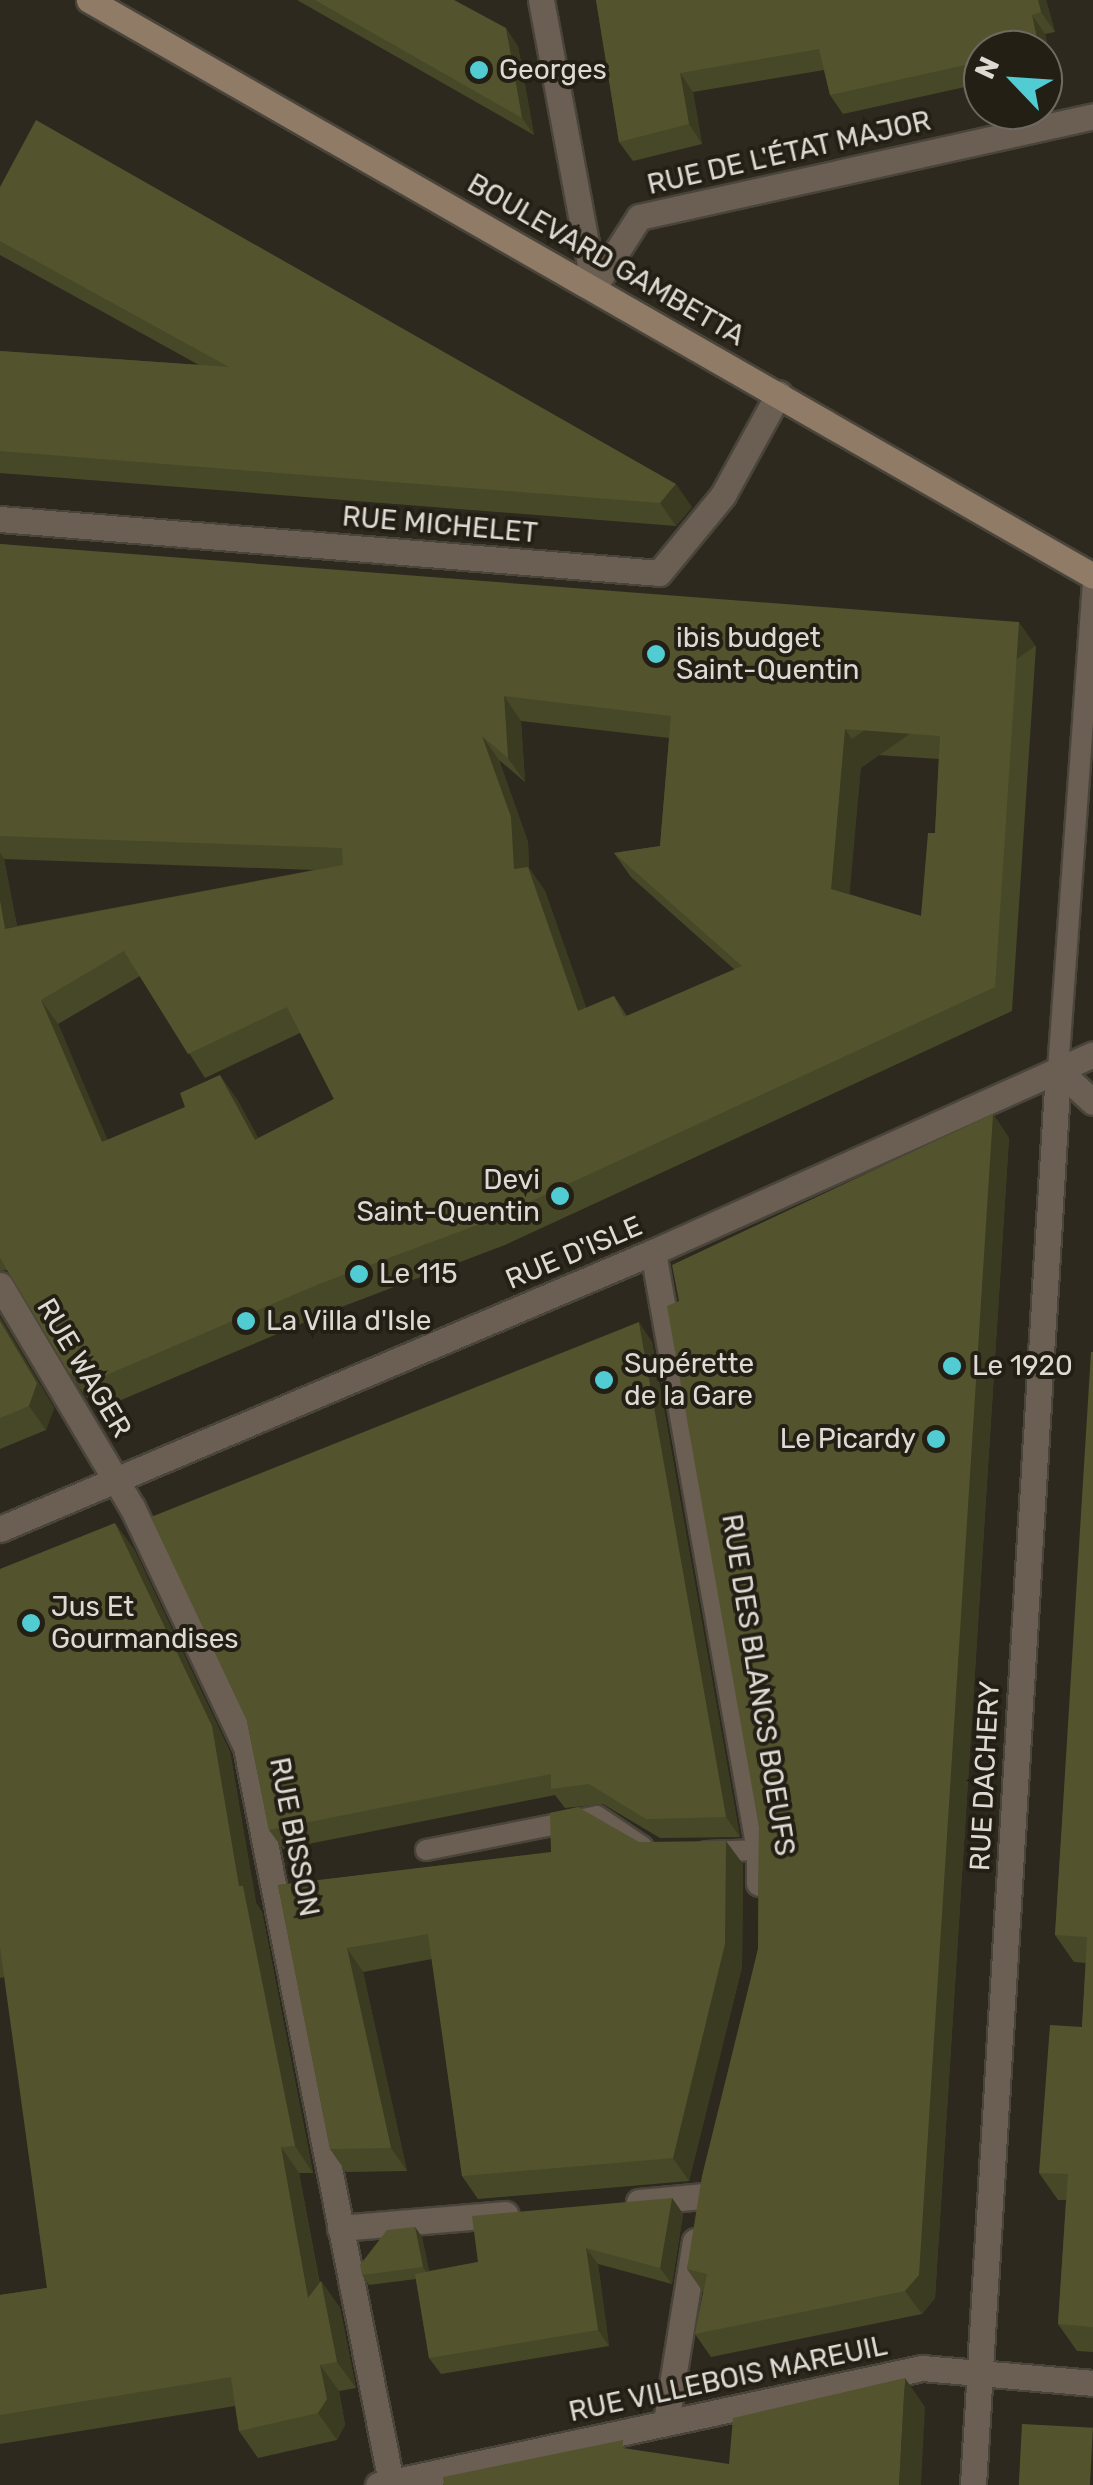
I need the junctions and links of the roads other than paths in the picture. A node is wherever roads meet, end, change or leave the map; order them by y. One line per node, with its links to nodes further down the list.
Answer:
1 (88, 0): 4 (main road, BOULEVARD GAMBETTA)
2 (541, 0): 4 (street)
3 (1093, 116): 4 (street, RUE DE L'ÉTAT MAJOR)
4 (594, 287): 5 (main road, BOULEVARD GAMBETTA)
5 (779, 393): 6 (street, RUE MICHELET); 7 (main road, BOULEVARD GAMBETTA)
6 (0, 519)
7 (1093, 576): 9 (lane)
8 (1093, 1054): 9 (street, RUE D'ISLE)
9 (1058, 1070): 10 (street); 11 (street, RUE D'ISLE); 23 (street, RUE DACHERY)
10 (1093, 1102)
11 (653, 1252): 13 (street, RUE D'ISLE); 16 (street, RUE DES BLANCS BOEUFS)
12 (0, 1286): 13 (street, RUE WAGER)
13 (116, 1482): 14 (street, RUE D'ISLE); 22 (street, RUE BISSON)
14 (0, 1530)
15 (426, 1850): 17 (lane)
16 (759, 1850): 18 (lane); 19 (street, RUE DES BLANCS BOEUFS)
17 (656, 1852)
18 (690, 1852)
19 (758, 1910)
20 (607, 2204): 25 (street)
21 (531, 2211): 22 (street)
22 (340, 2228): 26 (street, RUE BISSON)
23 (980, 2373): 24 (street, RUE VILLEBOIS MAREUIL); 25 (street, RUE VILLEBOIS MAREUIL); 27 (street, RUE DACHERY)
24 (1093, 2383)
25 (666, 2422): 26 (street, RUE VILLEBOIS MAREUIL)
26 (384, 2484)
27 (973, 2485)

